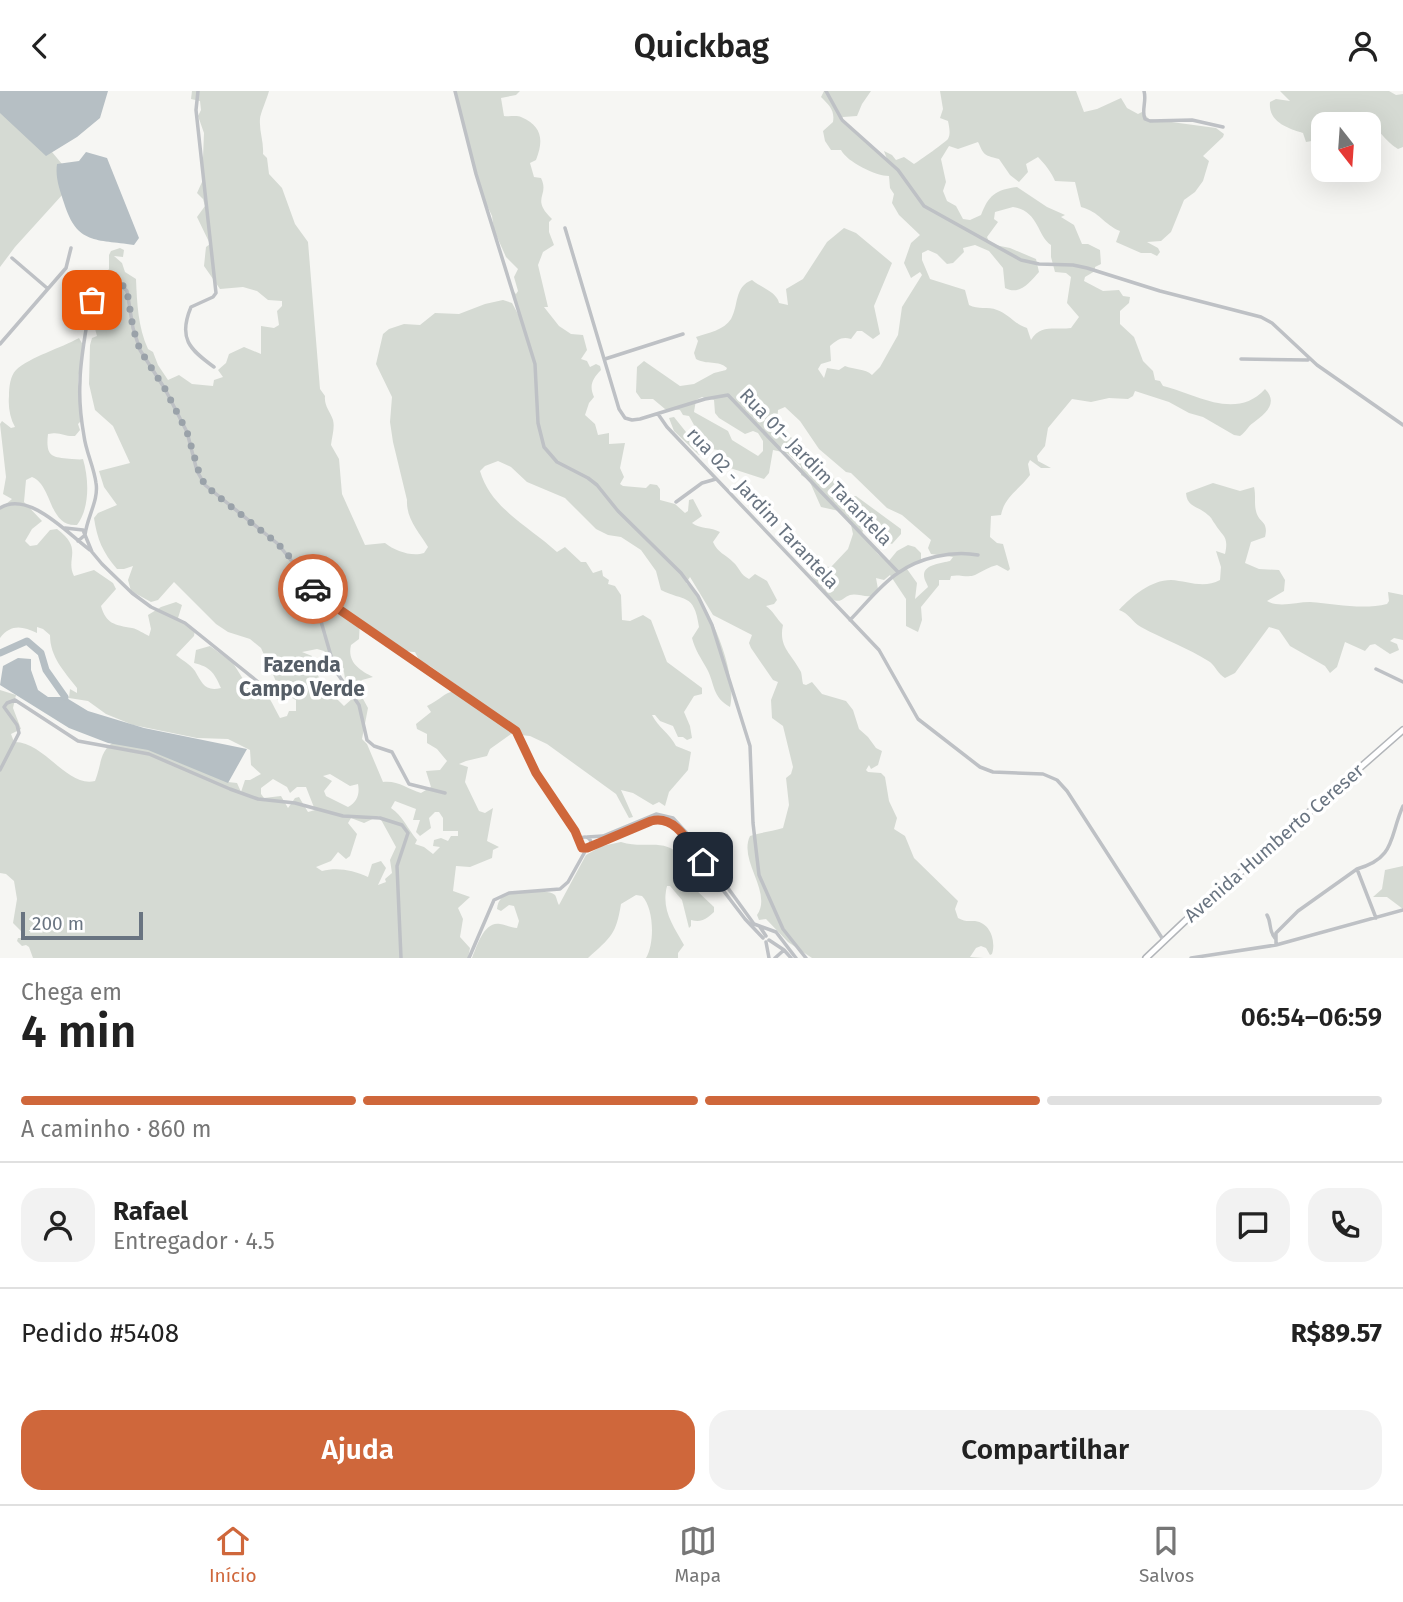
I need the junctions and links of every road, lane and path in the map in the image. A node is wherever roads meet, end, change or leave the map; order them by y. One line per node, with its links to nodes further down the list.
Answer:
1 (198, 91): 15 (street)
2 (454, 91): 60 (street)
3 (826, 91): 14 (street)
4 (1144, 91): 5 (street)
5 (1223, 127)
6 (565, 228): 12 (street)
7 (71, 248): 9 (street)
8 (12, 258): 9 (street)
9 (48, 289): 11 (street)
10 (683, 334): 12 (street)
11 (0, 344)
12 (604, 359): 16 (street, Rua 01- Jardim Tarantela)
13 (1241, 359): 14 (street)
14 (1310, 360): 17 (street)
15 (214, 367)
16 (658, 414): 18 (street, rua 02 - Jardim Tarantela); 29 (street, Rua 01- Jardim Tarantela)
17 (1403, 425)
18 (716, 479): 19 (street); 31 (street, rua 02 - Jardim Tarantela)
19 (676, 502)
20 (0, 507): 22 (street)
21 (86, 521): 23 (street); 25 (street); 30 (street)
22 (65, 528): 23 (street); 24 (street)
23 (77, 529): 24 (street); 25 (street)
24 (71, 535): 26 (street)
25 (85, 535): 26 (street); 27 (street)
26 (78, 541): 27 (street)
27 (92, 551): 34 (street)
28 (978, 555): 29 (street)
29 (898, 572): 31 (street)
30 (311, 587): 37 (street); 39 (street)
31 (850, 620): 51 (street)
32 (1376, 669): 33 (street)
33 (1403, 682)
34 (278, 698)
35 (1403, 730): 51 (main road, Avenida Humberto Cereser)
36 (0, 770): 55 (street)
37 (445, 793)
38 (1403, 806): 44 (street)
39 (575, 831): 40 (street); 41 (street)
40 (586, 837): 41 (street); 42 (street); 48 (street)
41 (579, 844): 42 (street); 43 (street)
42 (589, 847): 43 (street); 48 (street)
43 (578, 863): 56 (street)
44 (1357, 869): 47 (street); 49 (street)
45 (1403, 910): 47 (street)
46 (1267, 915): 49 (street)
47 (1376, 918): 52 (street)
48 (757, 926): 50 (street); 59 (street)
49 (1275, 938): 52 (street)
50 (766, 939): 53 (street); 57 (street)
51 (1164, 941): 61 (main road, Avenida Humberto Cereser)
52 (1276, 945): 54 (street)
53 (784, 950): 58 (street); 59 (street)
54 (1239, 955): 62 (street); 63 (street)
55 (401, 958)
56 (469, 958)
57 (769, 958)
58 (775, 958)
59 (794, 958)
60 (806, 958)
61 (1146, 958)
62 (1191, 958)
63 (1234, 958)

